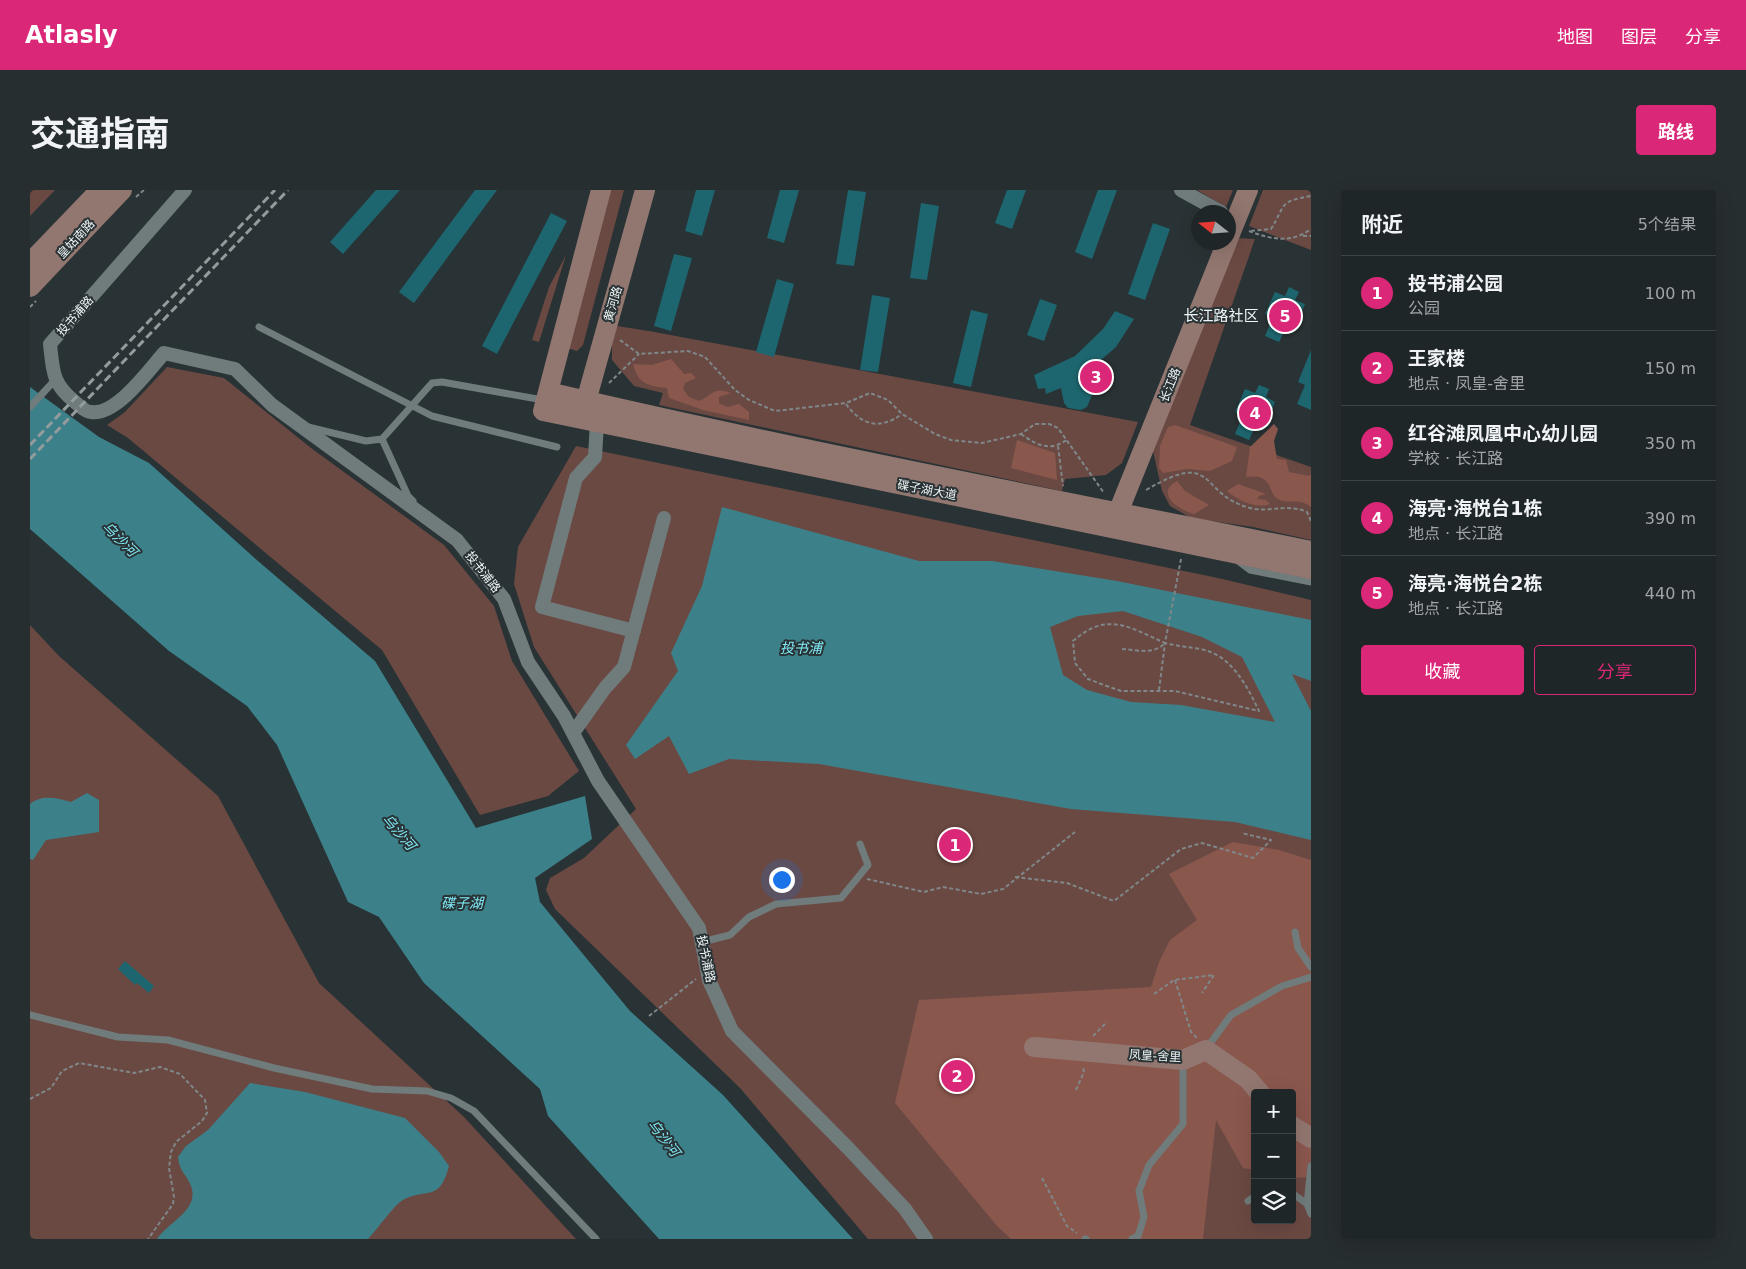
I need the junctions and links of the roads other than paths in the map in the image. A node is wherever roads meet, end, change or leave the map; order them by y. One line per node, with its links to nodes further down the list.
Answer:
1 (100, 190): 11 (main road, 皇姑南路)
2 (122, 190): 12 (main road, 皇姑南路)
3 (185, 190): 14 (street, 投书浦路)
4 (601, 190): 15 (main road)
5 (645, 190): 18 (main road, 黄河路)
6 (1181, 190): 8 (street)
7 (1248, 190): 9 (main road, 长江路)
8 (1201, 205)
9 (1236, 218)
10 (1223, 250): 23 (main road, 长江路)
11 (30, 263)
12 (32, 285)
13 (259, 327): 16 (lane)
14 (54, 380): 17 (lane); 19 (street, 投书浦路)
15 (546, 401): 16 (lane); 18 (main road, 碟子湖大道)
16 (412, 405): 20 (lane); 21 (lane)
17 (30, 407)
18 (588, 414): 23 (main road, 碟子湖大道); 23 (main road, 碟子湖大道); 29 (street)
19 (297, 424): 20 (lane); 24 (street, 投书浦路)
20 (382, 439): 24 (lane)
21 (557, 447)
22 (664, 518): 29 (street)
23 (1115, 520): 25 (main road, 碟子湖大道); 26 (main road, 碟子湖大道)
24 (456, 540): 30 (street, 投书浦路)
25 (1223, 550): 27 (main road, 碟子湖大道); 28 (lane)
26 (1311, 551)
27 (1311, 569)
28 (1311, 582)
29 (634, 631): 30 (street)
30 (573, 733): 33 (street, 投书浦路)
31 (860, 844): 33 (lane)
32 (1295, 932): 34 (lane)
33 (702, 942): 50 (street, 投书浦路)
34 (1311, 966)
35 (1311, 977): 38 (lane)
36 (30, 1015): 49 (lane)
37 (1034, 1047): 39 (main road, 凤皇-舍里)
38 (1206, 1050): 39 (main road, 凤皇-舍里); 40 (main road)
39 (1183, 1060): 51 (lane)
40 (1257, 1089)
41 (1296, 1129): 42 (main road)
42 (1311, 1138)
43 (1311, 1166): 47 (lane)
44 (1296, 1196): 47 (lane)
45 (1251, 1199): 46 (lane)
46 (1248, 1201)
47 (1309, 1204): 48 (lane)
48 (1311, 1214)
49 (596, 1239)
50 (926, 1239)
51 (1132, 1239)

